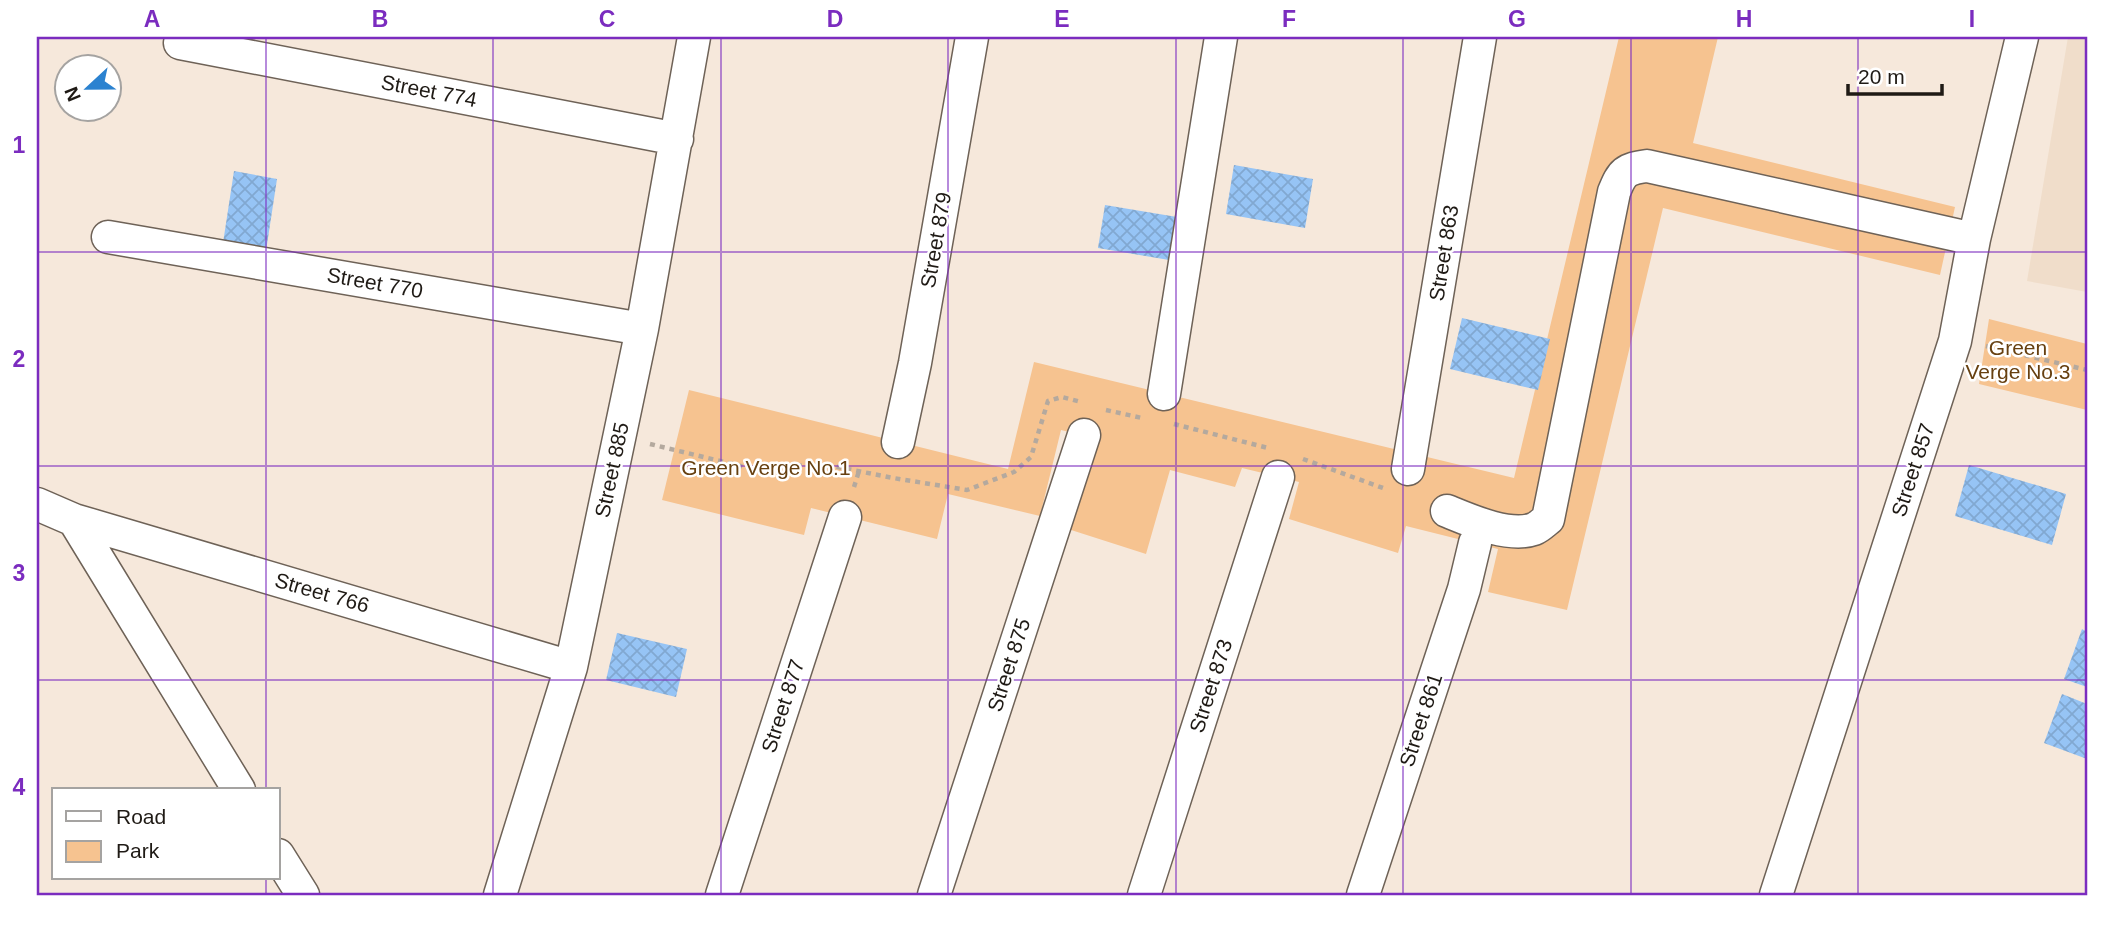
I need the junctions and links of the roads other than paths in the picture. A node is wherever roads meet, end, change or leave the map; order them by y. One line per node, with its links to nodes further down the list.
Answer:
1 (694, 37): 7 (street, Street 885)
2 (972, 37): 13 (street, Street 879)
3 (1221, 37): 11 (street)
4 (1480, 37): 15 (street, Street 863)
5 (2022, 37): 9 (street, Street 857)
6 (180, 43): 7 (street, Street 774)
7 (677, 139): 10 (street, Street 885)
8 (108, 237): 10 (street, Street 770)
9 (1974, 239): 17 (street); 30 (street, Street 857)
10 (642, 329): 21 (street, Street 885)
11 (1167, 408)
12 (1086, 420): 27 (street, Street 875)
13 (898, 442)
14 (1283, 461): 28 (street, Street 873)
15 (1398, 479)
16 (37, 504): 19 (street, Street 766)
17 (1447, 511)
18 (845, 517): 26 (street, Street 877)
19 (74, 520): 21 (street, Street 766); 22 (street)
20 (1475, 543): 29 (street, Street 861)
21 (571, 667): 25 (street, Street 885)
22 (238, 788)
23 (280, 858): 24 (street)
24 (303, 895)
25 (500, 895)
26 (722, 895)
27 (934, 895)
28 (1144, 895)
29 (1363, 895)
30 (1776, 895)

